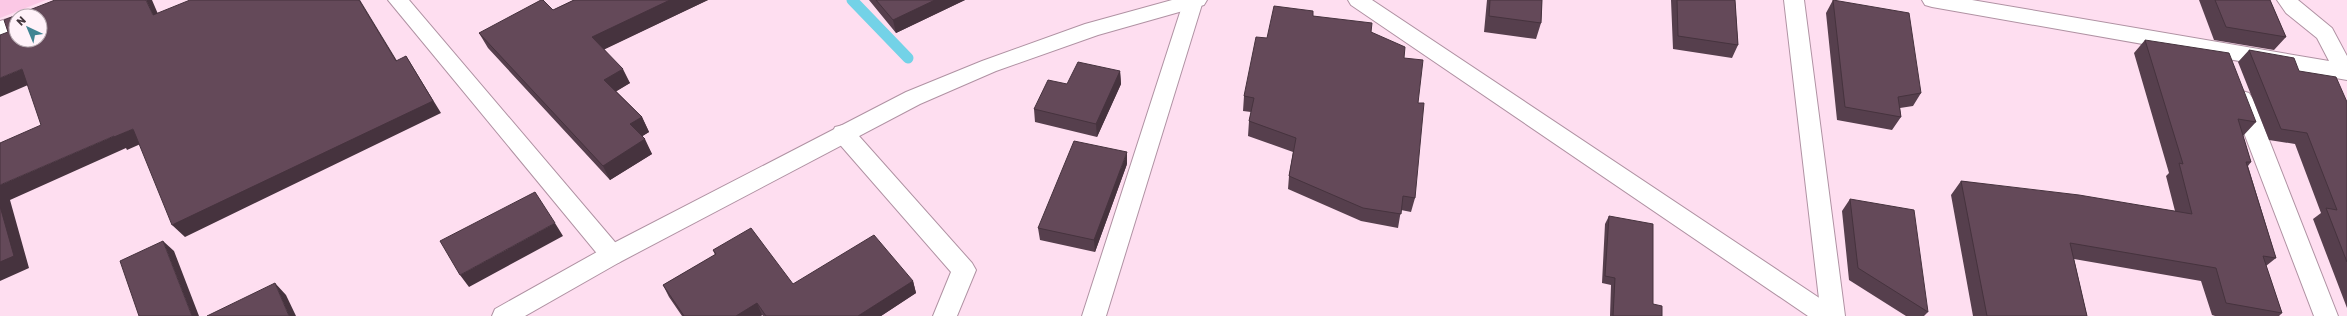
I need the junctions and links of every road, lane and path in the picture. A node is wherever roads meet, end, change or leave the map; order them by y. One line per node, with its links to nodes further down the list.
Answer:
1 (398, 0): 10 (street)
2 (1195, 0): 9 (street); 13 (street)
3 (1358, 0): 14 (street)
4 (1794, 0): 15 (street)
5 (1932, 0): 7 (street)
6 (2287, 0): 8 (street)
7 (2222, 50): 8 (street); 16 (street)
8 (2345, 72)
9 (843, 133): 10 (street); 12 (street)
10 (612, 255): 11 (street)
11 (504, 316)
12 (945, 316)
13 (1094, 316)
14 (1827, 316)
15 (1833, 316)
16 (2326, 316)

